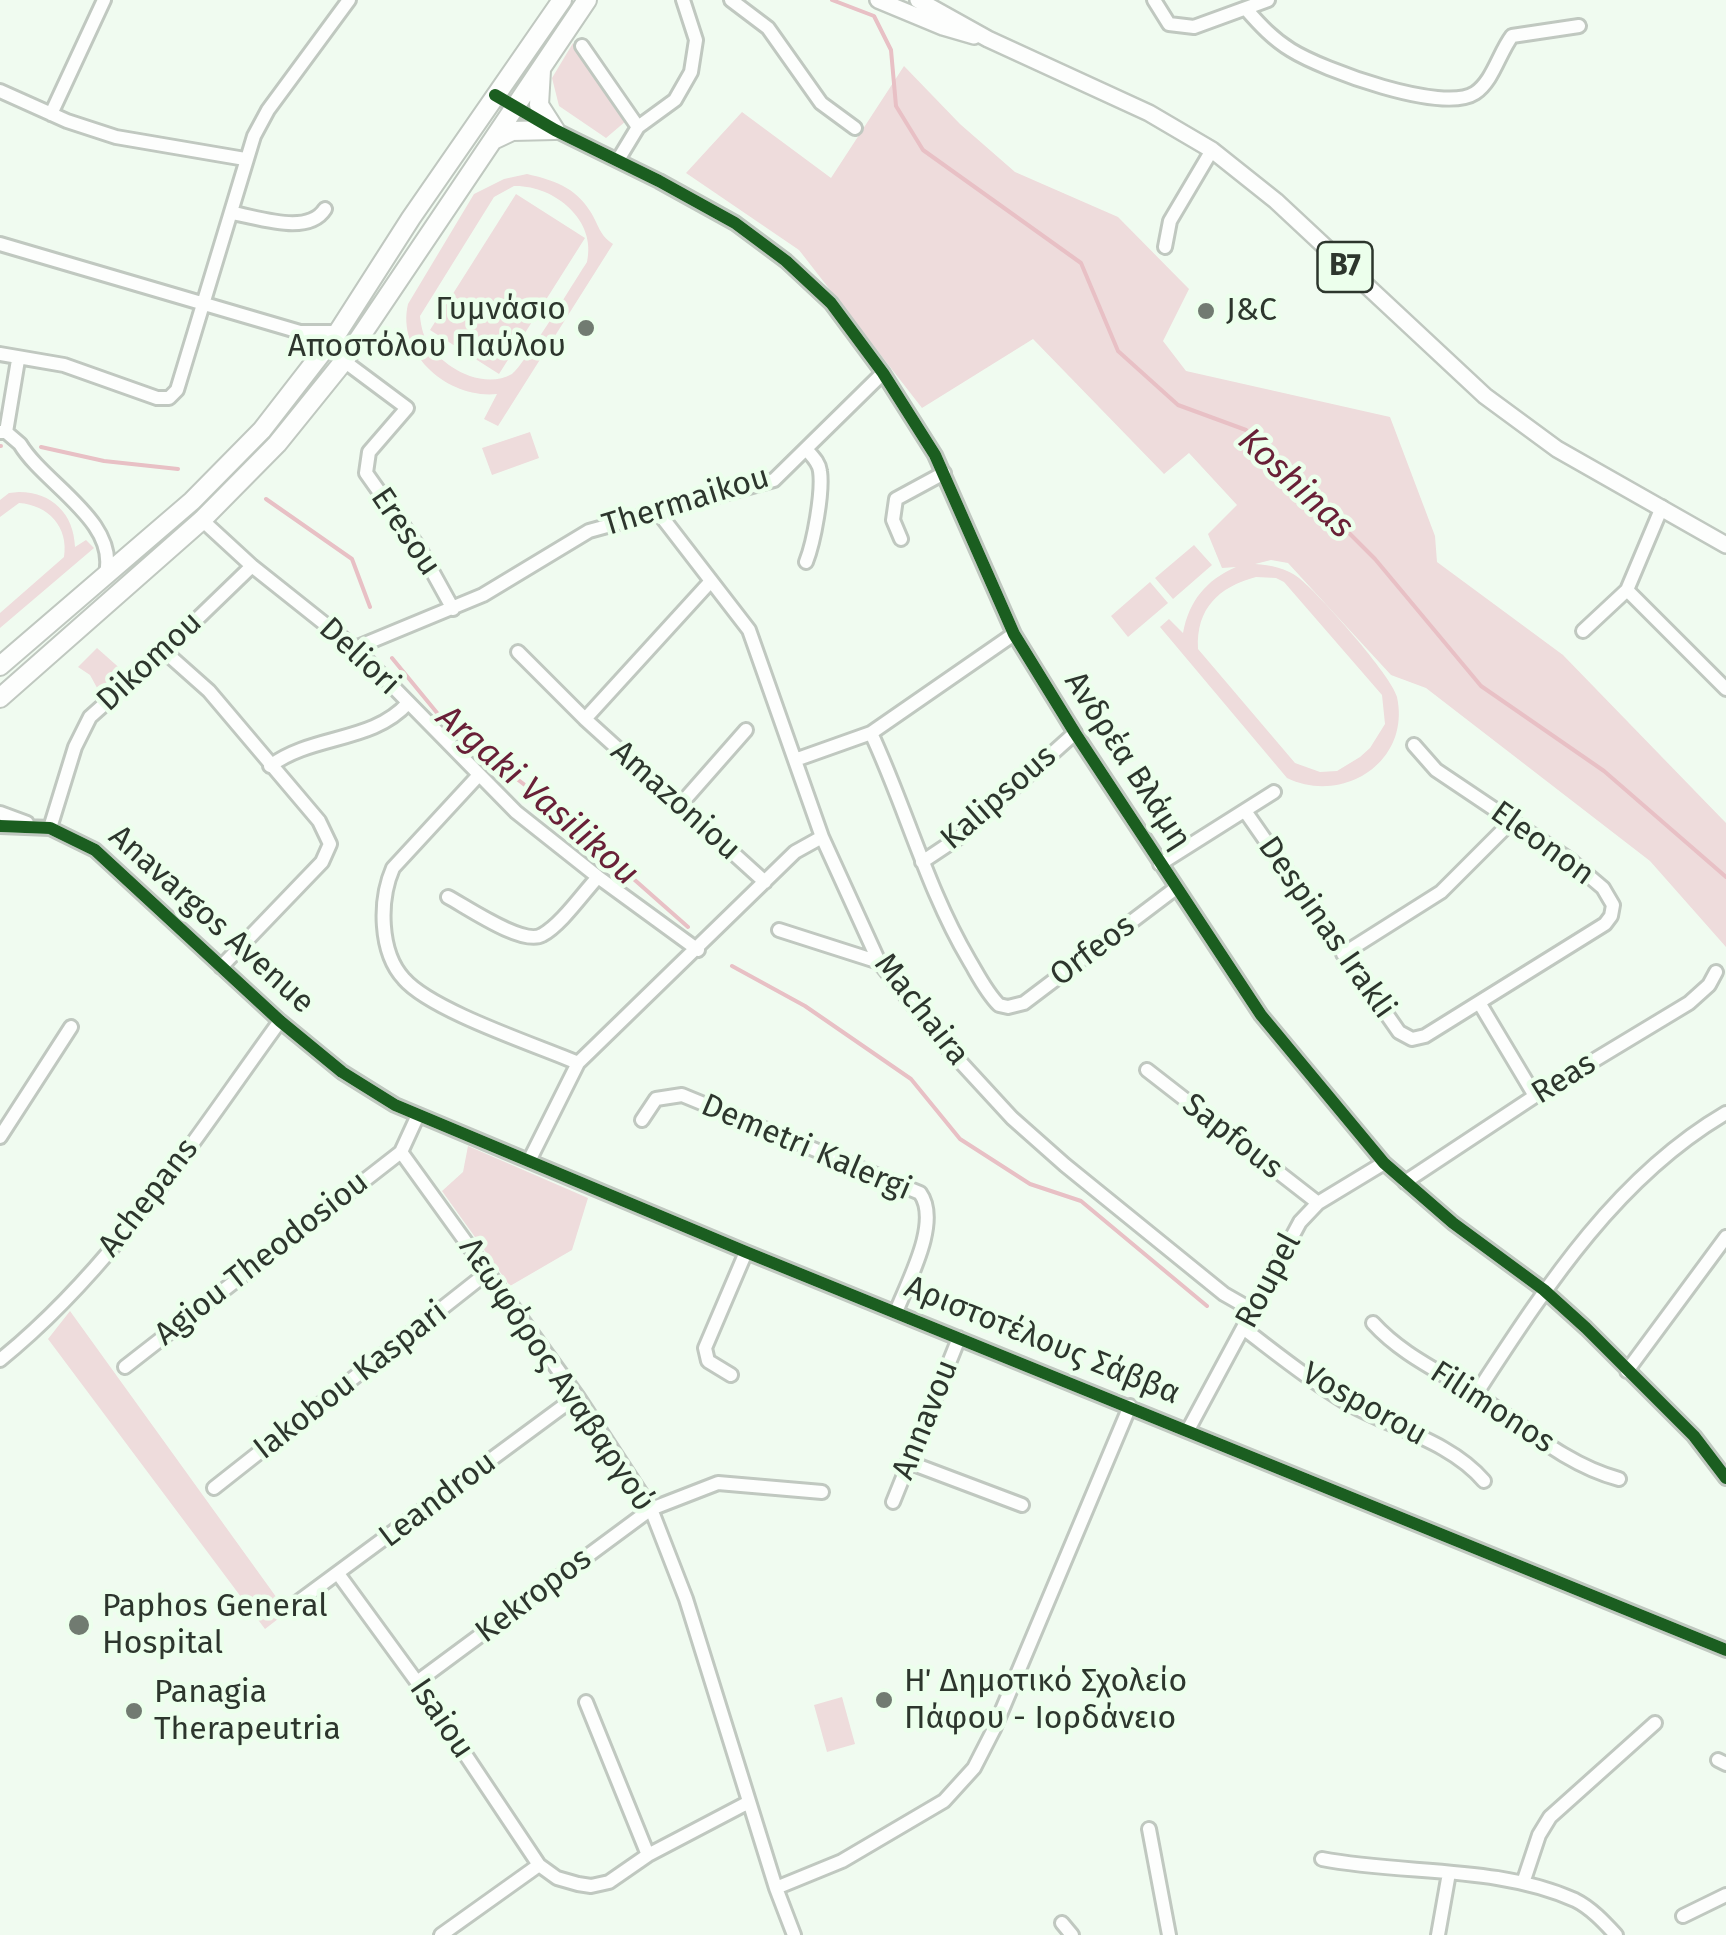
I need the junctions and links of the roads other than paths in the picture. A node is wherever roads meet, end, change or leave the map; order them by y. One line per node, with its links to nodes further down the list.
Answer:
1 (104, 0): 19 (street)
2 (349, 0): 25 (street)
3 (587, 0): 15 (highway)
4 (683, 0): 20 (street)
5 (731, 0): 21 (street)
6 (878, 0): 13 (main road, B7)
7 (918, 0): 13 (main road, B7)
8 (1154, 0): 11 (street)
9 (1268, 0): 11 (street)
10 (557, 2): 17 (highway)
11 (1246, 9): 12 (street)
12 (1579, 26)
13 (988, 39): 24 (main road, B7)
14 (582, 46): 20 (street)
15 (542, 64): 18 (highway); 22 (highway)
16 (0, 91): 19 (street)
17 (496, 95): 18 (street, Ανδρέα Βλάμη); 33 (highway)
18 (514, 107): 22 (street, Ανδρέα Βλάμη); 23 (highway)
19 (51, 114): 25 (street)
20 (638, 127): 26 (street)
21 (855, 128)
22 (555, 130): 23 (highway); 26 (street, Ανδρέα Βλάμη)
23 (489, 142): 37 (highway)
24 (1212, 150): 30 (street); 42 (main road, B7)
25 (245, 158): 28 (street)
26 (618, 160): 38 (street, Ανδρέα Βλάμη)
27 (325, 210): 28 (street)
28 (232, 213): 31 (street)
29 (0, 244): 31 (street)
30 (1165, 247)
31 (205, 303): 32 (street); 35 (street)
32 (300, 332): 33 (street); 36 (street)
33 (338, 332): 36 (highway)
34 (0, 354): 35 (street)
35 (18, 360): 39 (street)
36 (315, 361): 49 (highway)
37 (344, 361): 44 (highway); 52 (street, Eresou)
38 (883, 373): 40 (street, Thermaikou); 41 (street, Ανδρέα Βλάμη)
39 (3, 432): 49 (street)
40 (807, 450): 43 (street, Thermaikou); 47 (street)
41 (944, 473): 45 (street); 54 (street, Ανδρέα Βλάμη)
42 (1662, 508): 46 (main road, B7); 51 (street)
43 (658, 512): 50 (street, Machaira); 52 (street, Thermaikou)
44 (202, 520): 48 (street, Deliori); 60 (highway)
45 (901, 539)
46 (1726, 545)
47 (806, 562)
48 (252, 566): 55 (street, Deliori); 56 (street, Dikomou)
49 (106, 576): 58 (highway)
50 (711, 581): 62 (street, Amazoniou); 67 (street, Machaira)
51 (1627, 590): 53 (street); 59 (street)
52 (453, 608): 55 (street, Thermaikou)
53 (1583, 631)
54 (1014, 634): 64 (street); 65 (street, Ανδρέα Βλάμη)
55 (355, 648): 61 (street, Deliori)
56 (164, 651): 68 (street); 75 (street, Dikomou)
57 (518, 652): 62 (street, Amazoniou)
58 (0, 666)
59 (1726, 689)
60 (0, 698)
61 (408, 703): 68 (street); 69 (street, Deliori)
62 (585, 719): 71 (street, Amazoniou)
63 (746, 730): 71 (street)
64 (871, 733): 67 (street); 77 (street)
65 (1075, 733): 77 (street, Kalipsous); 78 (street, Ανδρέα Βλάμη)
66 (1414, 746): 73 (street, Eleonon)
67 (795, 760): 76 (street, Machaira)
68 (270, 766): 87 (street)
69 (478, 776): 79 (street, Deliori); 93 (street)
70 (1274, 792): 72 (street)
71 (680, 806): 80 (street, Amazoniou)
72 (1245, 811): 78 (street); 85 (street, Despinas Irakli)
73 (1512, 820): 85 (street); 89 (street, Eleonon)
74 (1, 826): 75 (street, Anavargos Avenue)
75 (50, 828): 87 (street, Anavargos Avenue)
76 (822, 837): 80 (street); 86 (street, Machaira)
77 (922, 862): 81 (street, Orfeos)
78 (1160, 864): 81 (street, Ανδρέα Βλάμη)
79 (598, 877): 82 (street); 84 (street, Deliori)
80 (766, 882): 84 (street)
81 (1176, 888): 103 (street, Ανδρέα Βλάμη)
82 (448, 897)
83 (779, 930): 86 (street)
84 (698, 950): 93 (street)
85 (1343, 954): 92 (street, Despinas Irakli)
86 (879, 962): 110 (street, Machaira)
87 (221, 967): 90 (street, Anavargos Avenue)
88 (1716, 972): 96 (street, Reas)
89 (1480, 1004): 92 (street, Eleonon); 96 (street)
90 (280, 1021): 95 (street, Anavargos Avenue); 115 (street, Achepans)
91 (71, 1027): 100 (street)
92 (1412, 1039)
93 (578, 1063): 102 (street)
94 (1147, 1070): 105 (street, Sapfous)
95 (342, 1072): 98 (street, Αριστοτέλους Σάββα)
96 (1535, 1096): 104 (street, Reas)
97 (1726, 1113): 109 (street)
98 (418, 1115): 101 (street); 102 (street, Αριστοτέλους Σάββα)
99 (642, 1120): 111 (street, Demetri Kalergi)
100 (0, 1136)
101 (401, 1152): 108 (street, Λεωφόρος Αναβαργού); 116 (street, Agiou Theodosiou)
102 (529, 1161): 107 (street, Αριστοτέλους Σάββα)
103 (1384, 1163): 104 (street, Ανδρέα Βλάμη); 105 (street, Roupel)
104 (1405, 1182): 109 (street, Ανδρέα Βλάμη)
105 (1318, 1204): 110 (street, Roupel)
106 (1726, 1236): 117 (street)
107 (746, 1252): 111 (street, Αριστοτέλους Σάββα); 118 (street)
108 (488, 1272): 120 (street, Λεωφόρος Αναβαργού); 127 (street, Iakobou Kaspari)
109 (1544, 1290): 117 (street, Ανδρέα Βλάμη); 119 (street)
110 (1252, 1310): 113 (street, Roupel)
111 (896, 1312): 114 (street, Αριστοτέλους Σάββα)
112 (1373, 1323): 119 (street, Filimonos)
113 (1243, 1328): 122 (street, Roupel); 126 (street, Vosporou)
114 (959, 1338): 121 (street, Αριστοτέλους Σάββα); 123 (street, Annavou)
115 (0, 1360)
116 (124, 1367)
117 (1627, 1371): 124 (street, Ανδρέα Βλάμη)
118 (731, 1375)
119 (1476, 1394): 125 (street, Filimonos)
120 (577, 1396): 131 (street, Λεωφόρος Αναβαργού); 132 (street, Leandrou)
121 (1130, 1406): 122 (street, Αριστοτέλους Σάββα); 145 (street)
122 (1188, 1430): 134 (street, Αριστοτέλους Σάββα)
123 (908, 1462): 129 (street, Annavou); 130 (street)
124 (1726, 1478)
125 (1618, 1479)
126 (1484, 1481)
127 (214, 1488)
128 (822, 1492): 131 (street, Kekropos)
129 (893, 1502)
130 (1022, 1505)
131 (651, 1509): 135 (street, Kekropos); 138 (street, Λεωφόρος Αναβαργού)
132 (339, 1575): 133 (street, Leandrou); 135 (street, Isaiou)
133 (298, 1602)
134 (1726, 1650)
135 (417, 1682): 142 (street, Isaiou)
136 (586, 1702): 140 (street)
137 (1655, 1723): 144 (street)
138 (749, 1802): 140 (street); 145 (street, Λεωφόρος Αναβαργού)
139 (1149, 1829): 152 (street)
140 (648, 1856): 142 (street)
141 (1322, 1859): 143 (street)
142 (539, 1864): 149 (street)
143 (1449, 1873): 144 (street); 153 (street)
144 (1523, 1883): 154 (street)
145 (776, 1888): 150 (street, Λεωφόρος Αναβαργού)
146 (1726, 1895): 147 (street)
147 (1683, 1916)
148 (1062, 1923): 151 (street)
149 (441, 1935)
150 (794, 1935)
151 (1072, 1935)
152 (1169, 1935)
153 (1438, 1935)
154 (1616, 1935)

